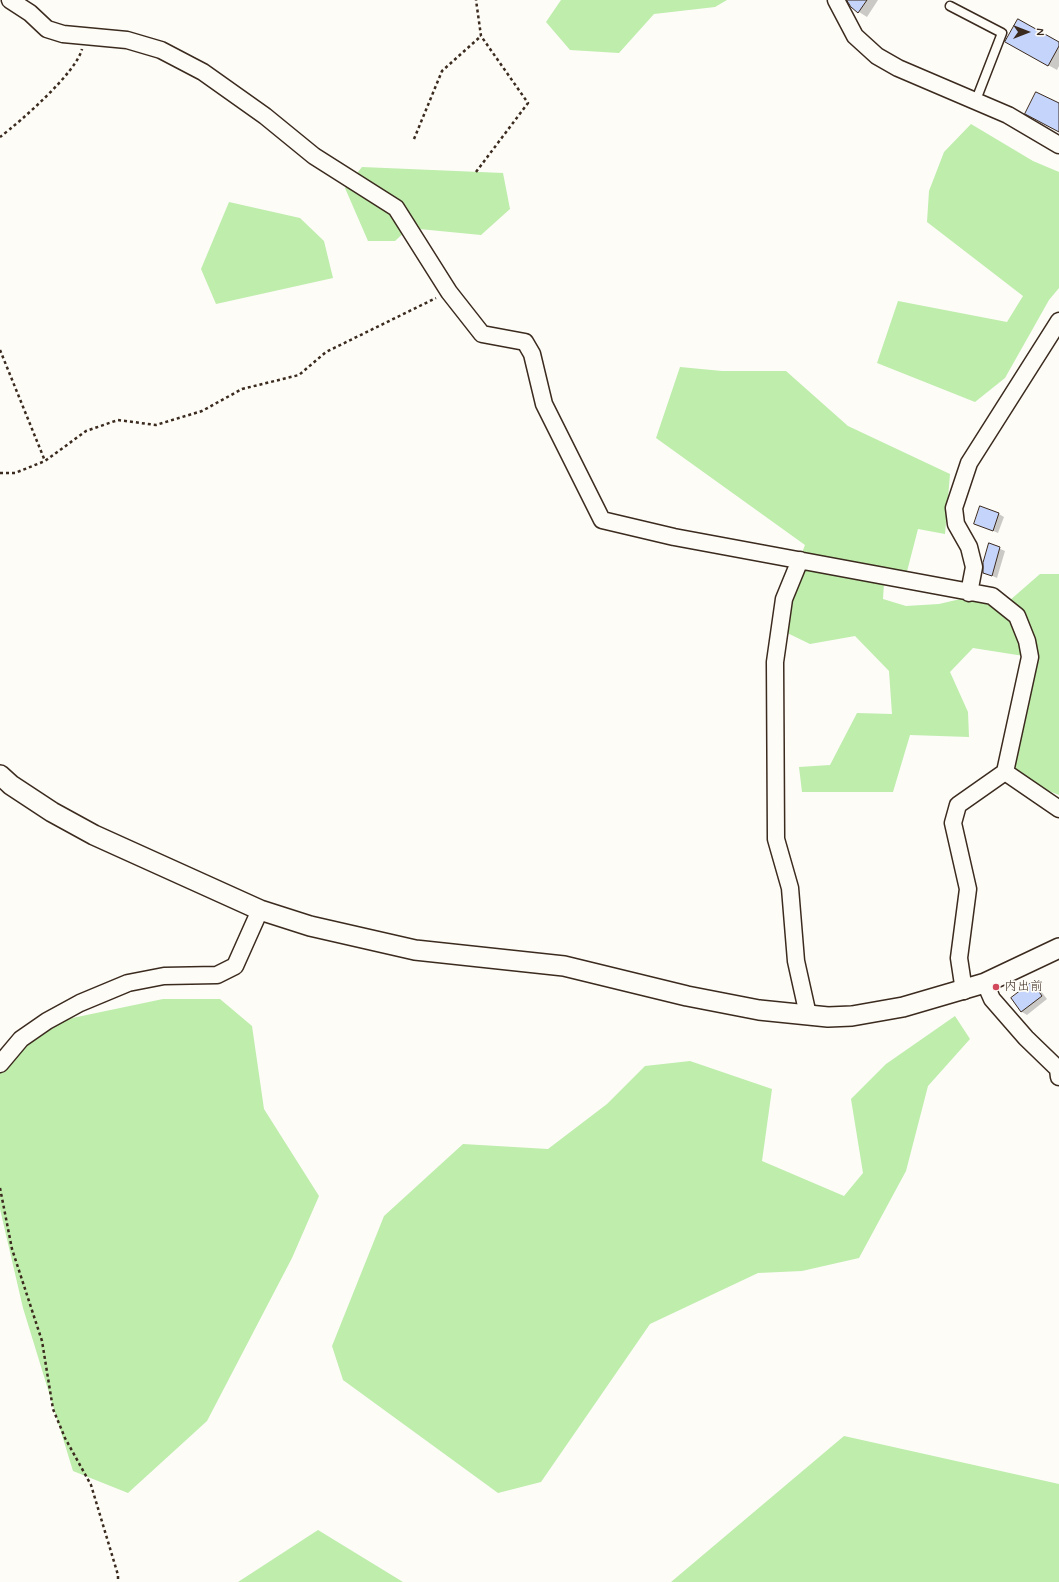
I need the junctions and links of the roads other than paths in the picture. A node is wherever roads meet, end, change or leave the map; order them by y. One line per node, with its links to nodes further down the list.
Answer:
1 (10, 0): 7 (street)
2 (836, 0): 4 (street)
3 (950, 6): 4 (lane)
4 (976, 100): 5 (street)
5 (1059, 145)
6 (1059, 321): 8 (street)
7 (800, 560): 8 (street); 16 (street)
8 (969, 593): 9 (street)
9 (1006, 772): 11 (street); 15 (street)
10 (0, 775): 12 (street)
11 (1059, 809)
12 (260, 910): 16 (street); 17 (street)
13 (1059, 948): 14 (street)
14 (985, 983): 15 (street); 18 (street)
15 (964, 991): 16 (street)
16 (808, 1015)
17 (0, 1064)
18 (1059, 1077)

